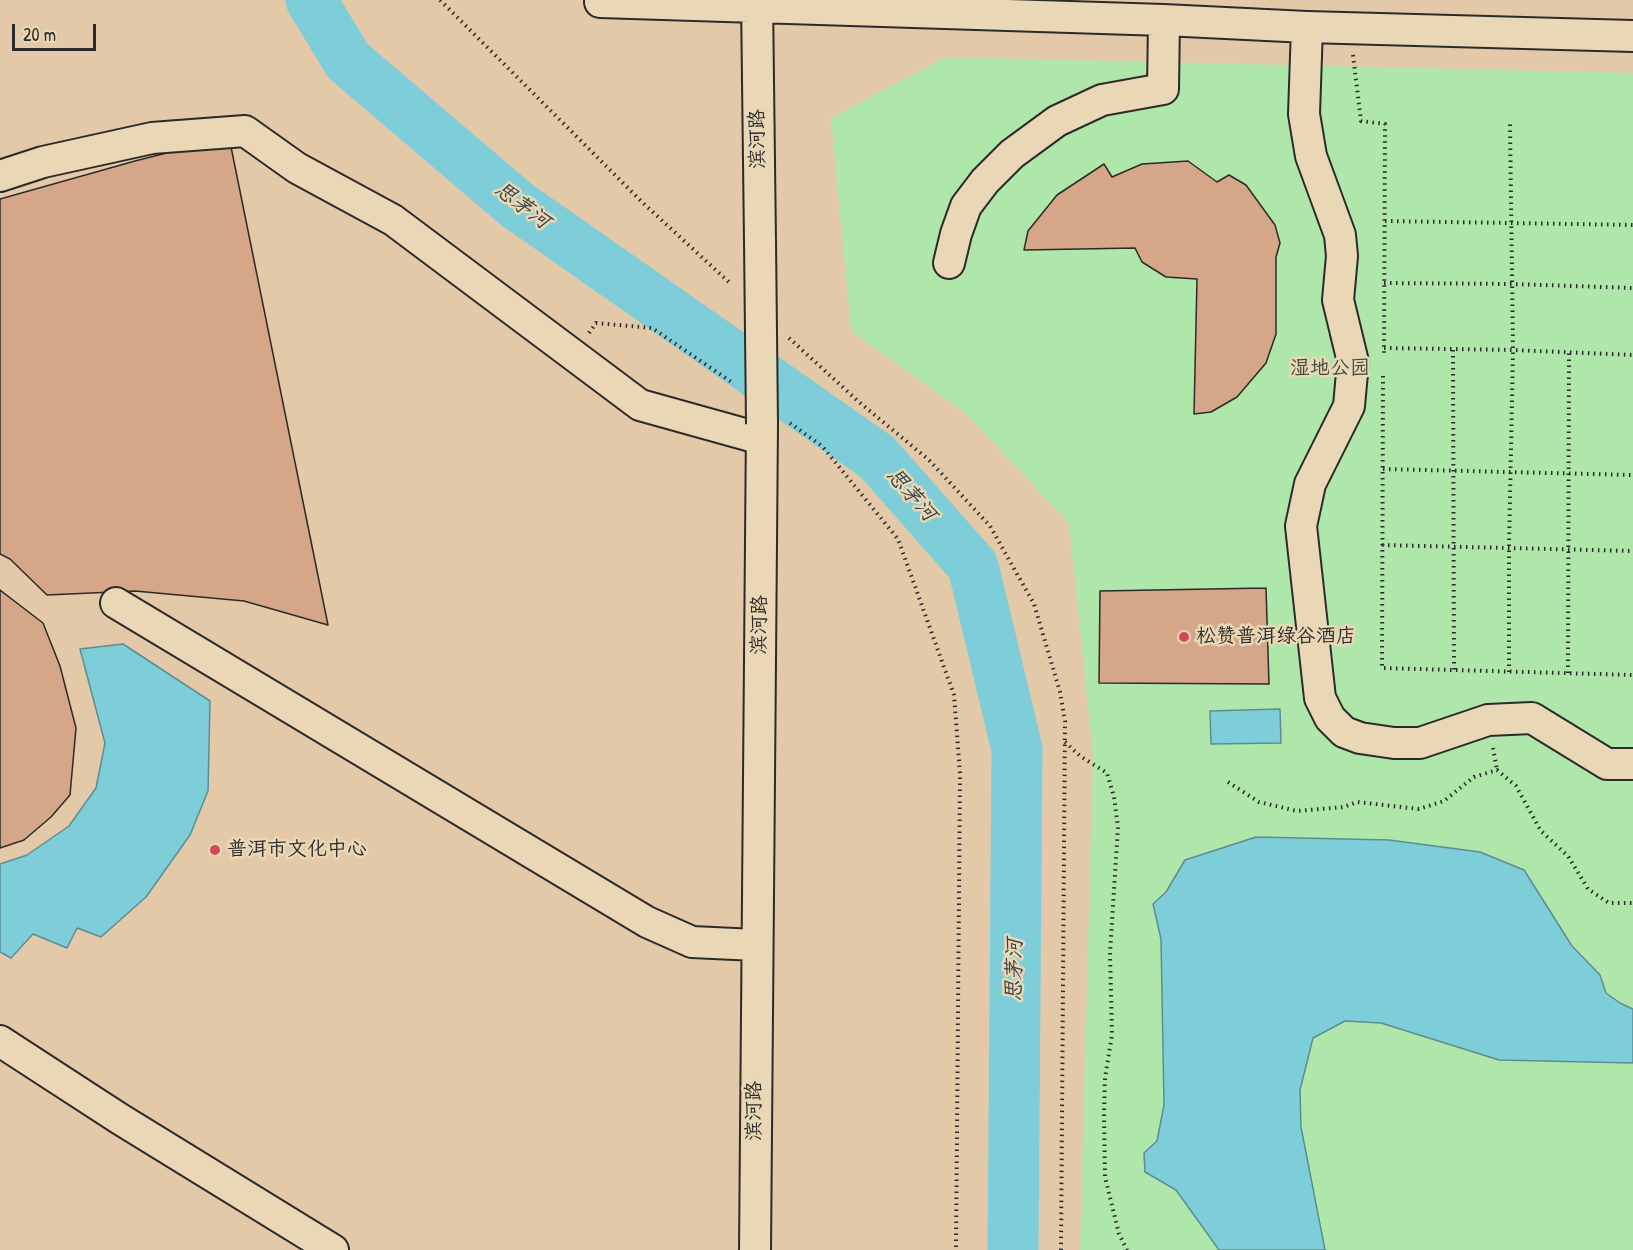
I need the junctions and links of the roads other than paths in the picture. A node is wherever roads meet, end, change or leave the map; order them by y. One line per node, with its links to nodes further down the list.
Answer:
1 (600, 2): 2 (street)
2 (757, 3): 3 (street); 8 (street, 滨河路, bridge)
3 (1164, 20): 4 (street); 7 (street)
4 (1306, 27): 5 (street); 10 (street)
5 (1633, 36)
6 (0, 176): 8 (street)
7 (949, 263)
8 (770, 427): 11 (street, 滨河路)
9 (116, 603): 11 (street)
10 (1633, 764)
11 (756, 945): 14 (street, 滨河路)
12 (0, 1041): 13 (street)
13 (333, 1250)
14 (754, 1250)

